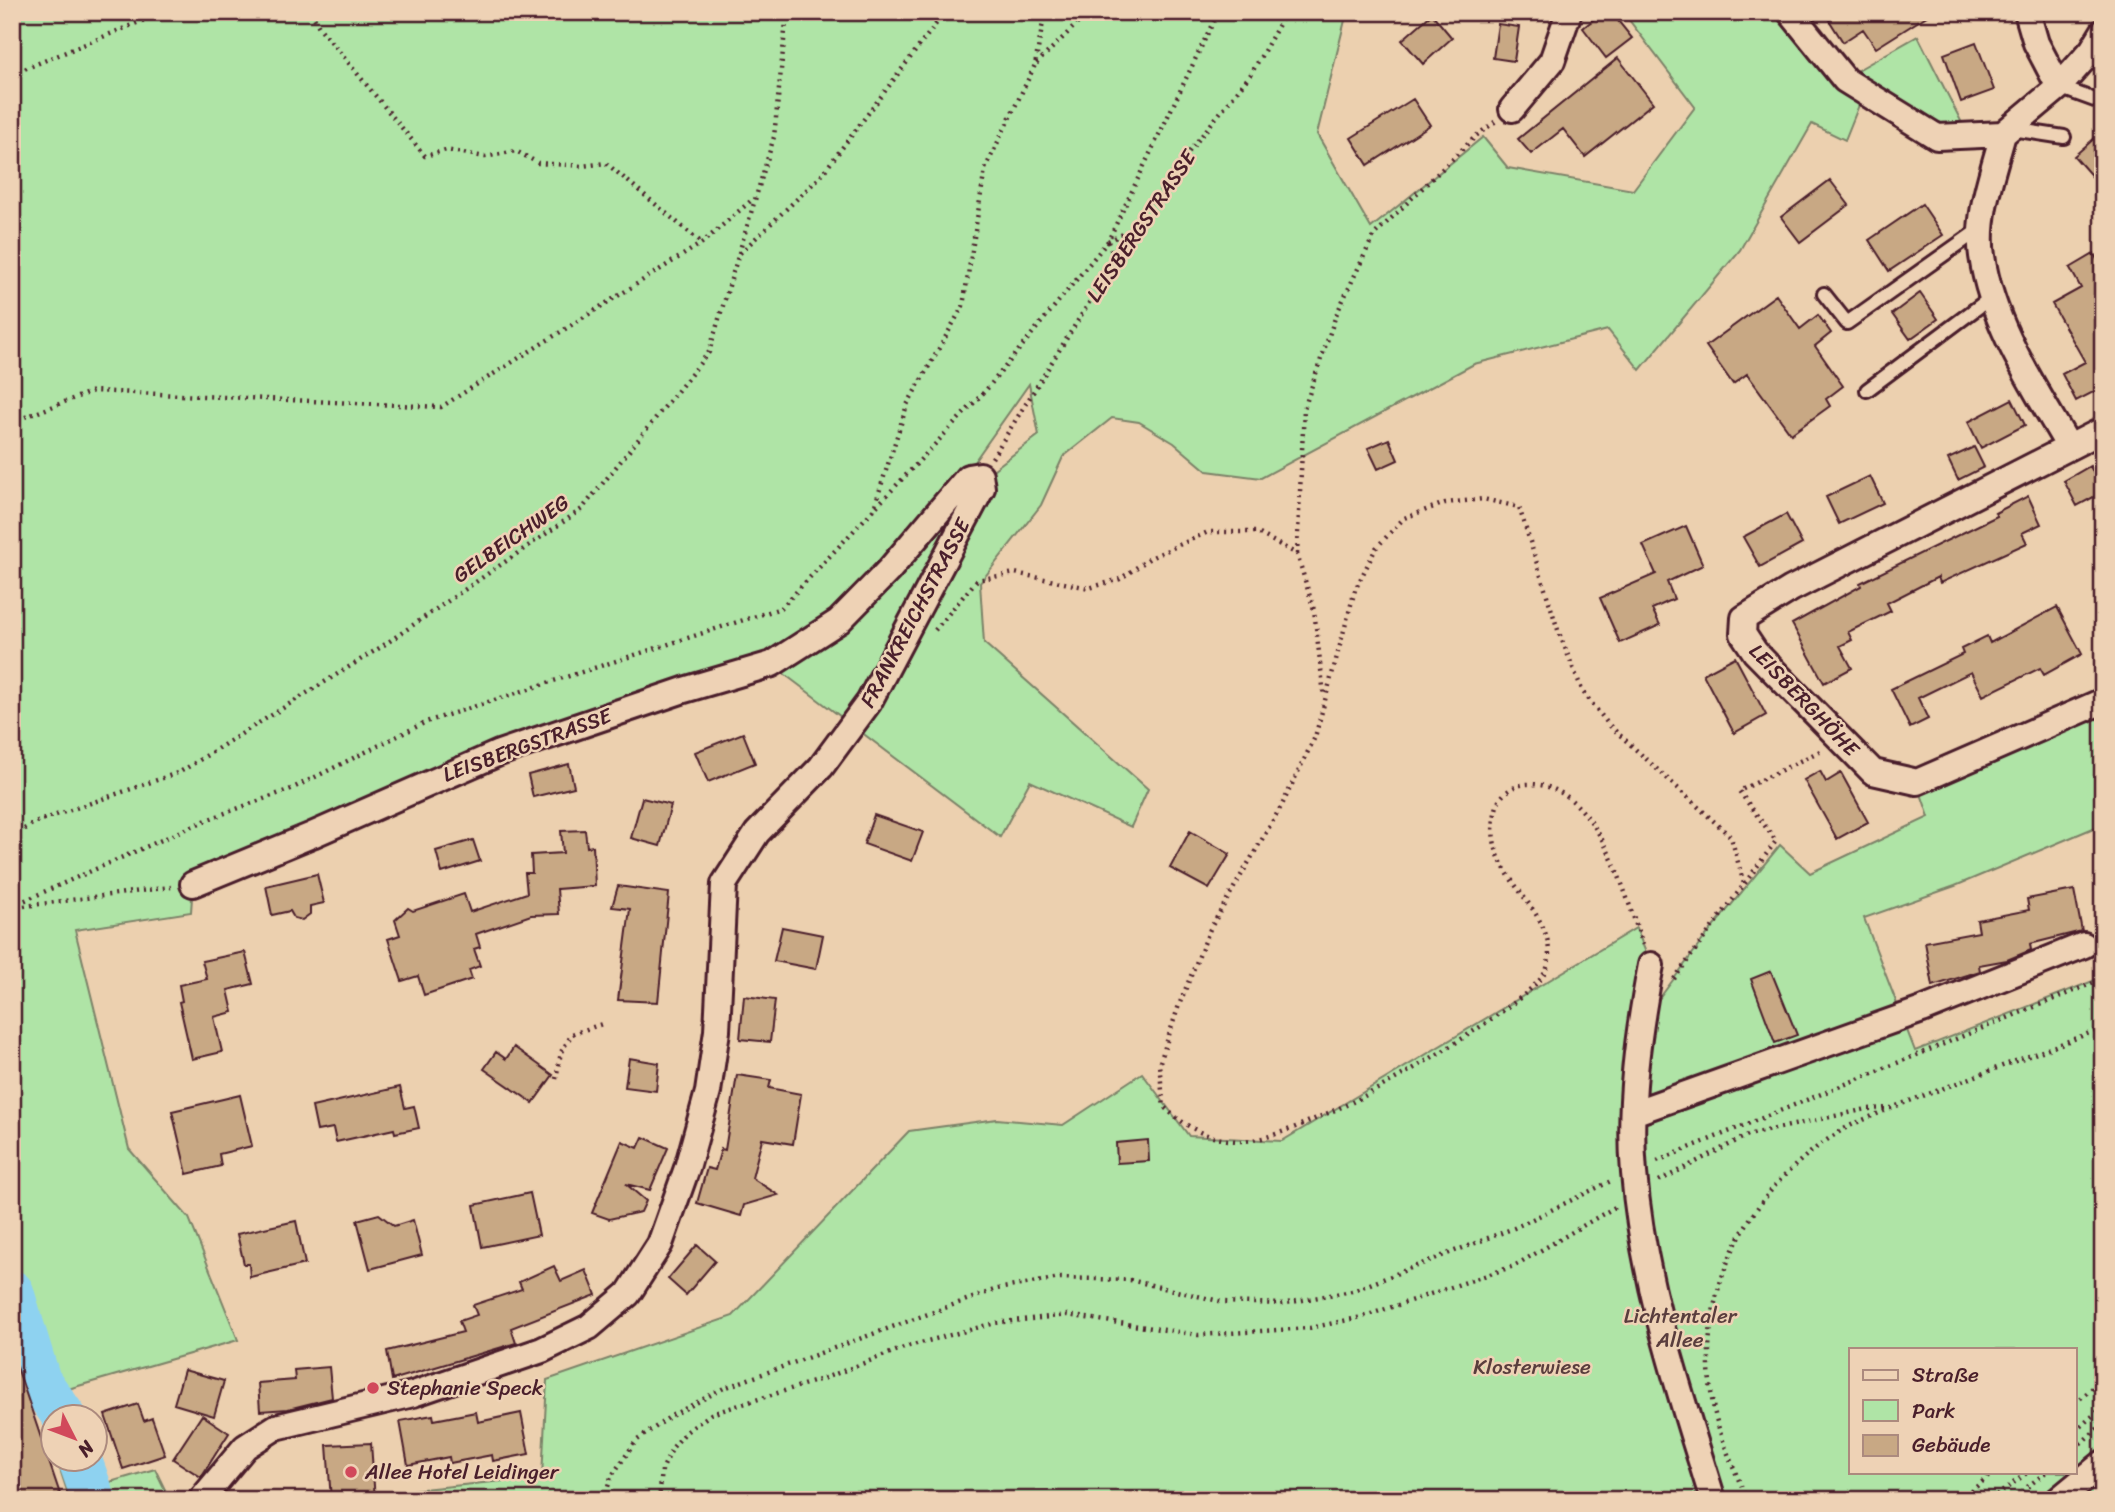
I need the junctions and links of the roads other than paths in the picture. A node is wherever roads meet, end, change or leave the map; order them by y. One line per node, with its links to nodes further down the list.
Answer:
1 (1569, 12): 7 (street)
2 (1790, 12): 8 (street)
3 (2027, 12): 5 (street)
4 (2103, 32): 5 (street)
5 (2059, 87): 6 (lane); 8 (street)
6 (2103, 103)
7 (1512, 109)
8 (2007, 132): 9 (lane); 10 (street)
9 (2064, 137)
10 (1983, 227): 11 (lane); 12 (street)
11 (1824, 293)
12 (1994, 295): 13 (lane); 15 (street)
13 (1867, 390)
14 (2103, 430): 15 (street, LEISBERGHÖHE)
15 (2069, 447): 17 (street, LEISBERGHÖHE)
16 (980, 475): 18 (street, LEISBERGSTRASSE); 23 (street, FRANKREICHSTRASSE)
17 (2103, 701)
18 (193, 884)
19 (2084, 945): 21 (street)
20 (1651, 965): 21 (street)
21 (1633, 1113): 24 (street)
22 (2103, 1463): 25 (street)
23 (201, 1500)
24 (1713, 1500)
25 (2058, 1500)

